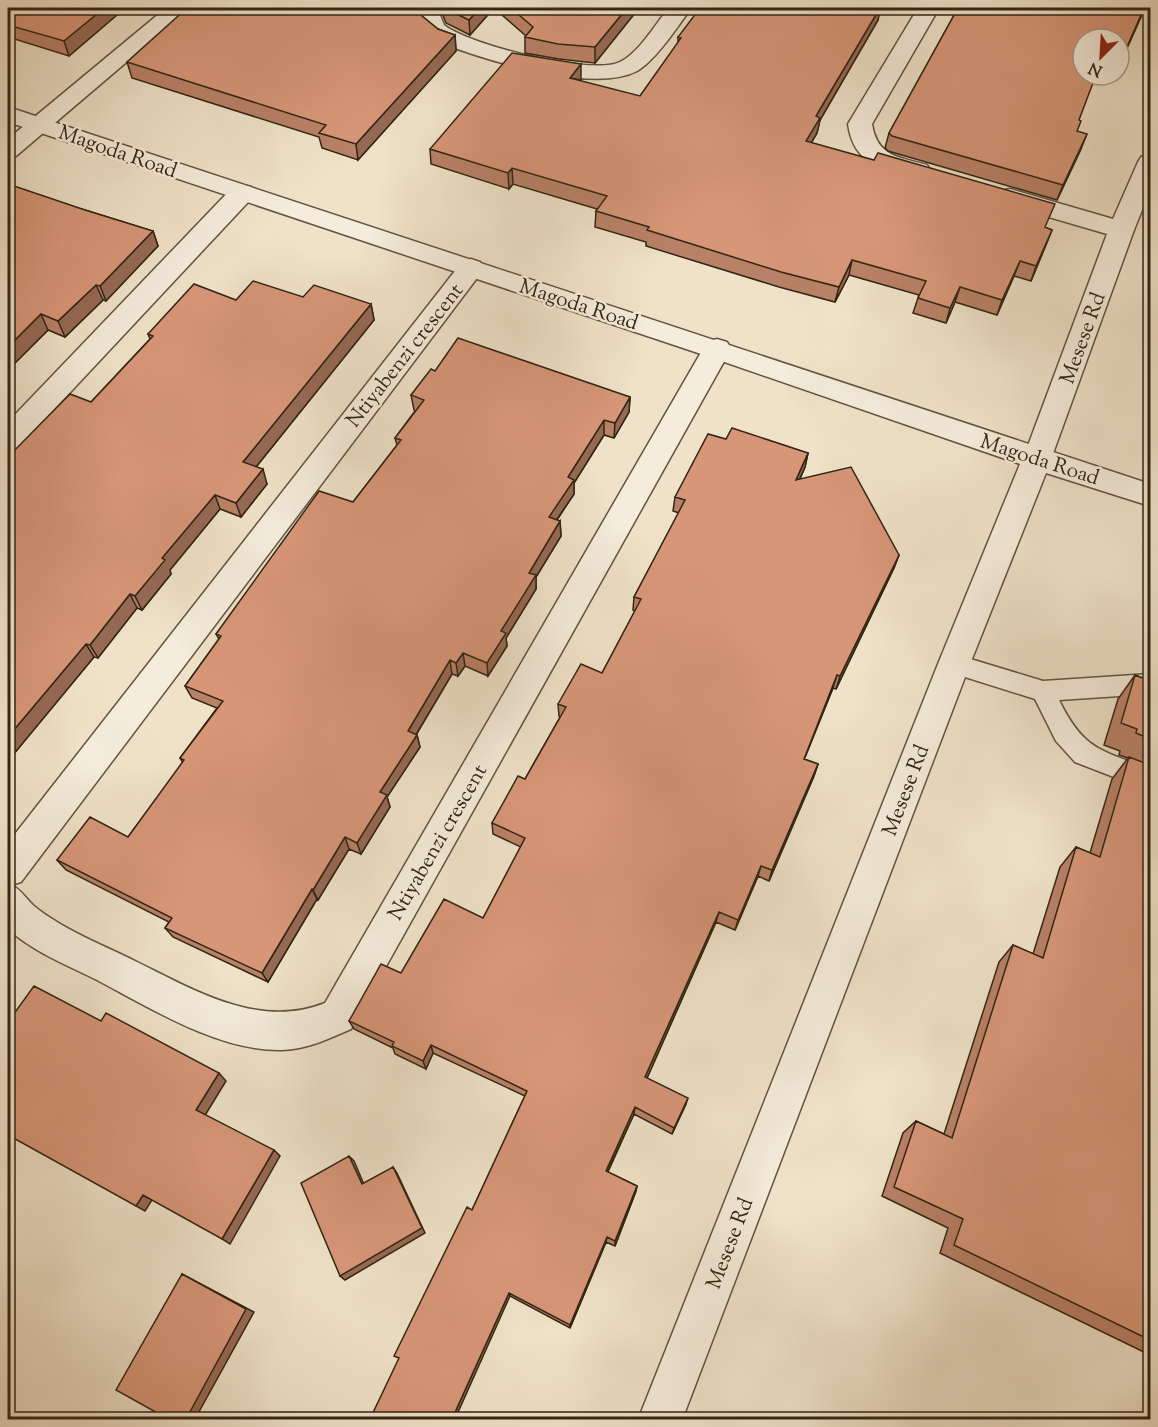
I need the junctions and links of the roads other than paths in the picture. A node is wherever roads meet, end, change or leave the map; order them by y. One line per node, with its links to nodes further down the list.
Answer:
1 (179, 8): 6 (street)
2 (432, 8): 3 (street)
3 (680, 8)
4 (928, 8): 9 (street)
5 (8, 114): 6 (street, Magoda Road)
6 (38, 124): 7 (street); 11 (street, Magoda Road)
7 (8, 151)
8 (1150, 162): 12 (street, Mesese Rd)
9 (942, 177)
10 (987, 190): 12 (street)
11 (242, 193): 13 (street, Magoda Road); 15 (street)
12 (1121, 230): 16 (street, Mesese Rd)
13 (471, 268): 14 (street, Magoda Road); 22 (street, Ntiyabenzi crescent)
14 (717, 349): 16 (street, Magoda Road); 23 (street, Ntiyabenzi crescent)
15 (8, 440)
16 (1037, 459): 17 (street, Magoda Road); 18 (street, Mesese Rd)
17 (1150, 495)
18 (954, 664): 20 (lane); 24 (street, Mesese Rd)
19 (1150, 684): 20 (lane)
20 (1043, 692): 21 (lane)
21 (1150, 780)
22 (8, 870)
23 (8, 901)
24 (660, 1419)

